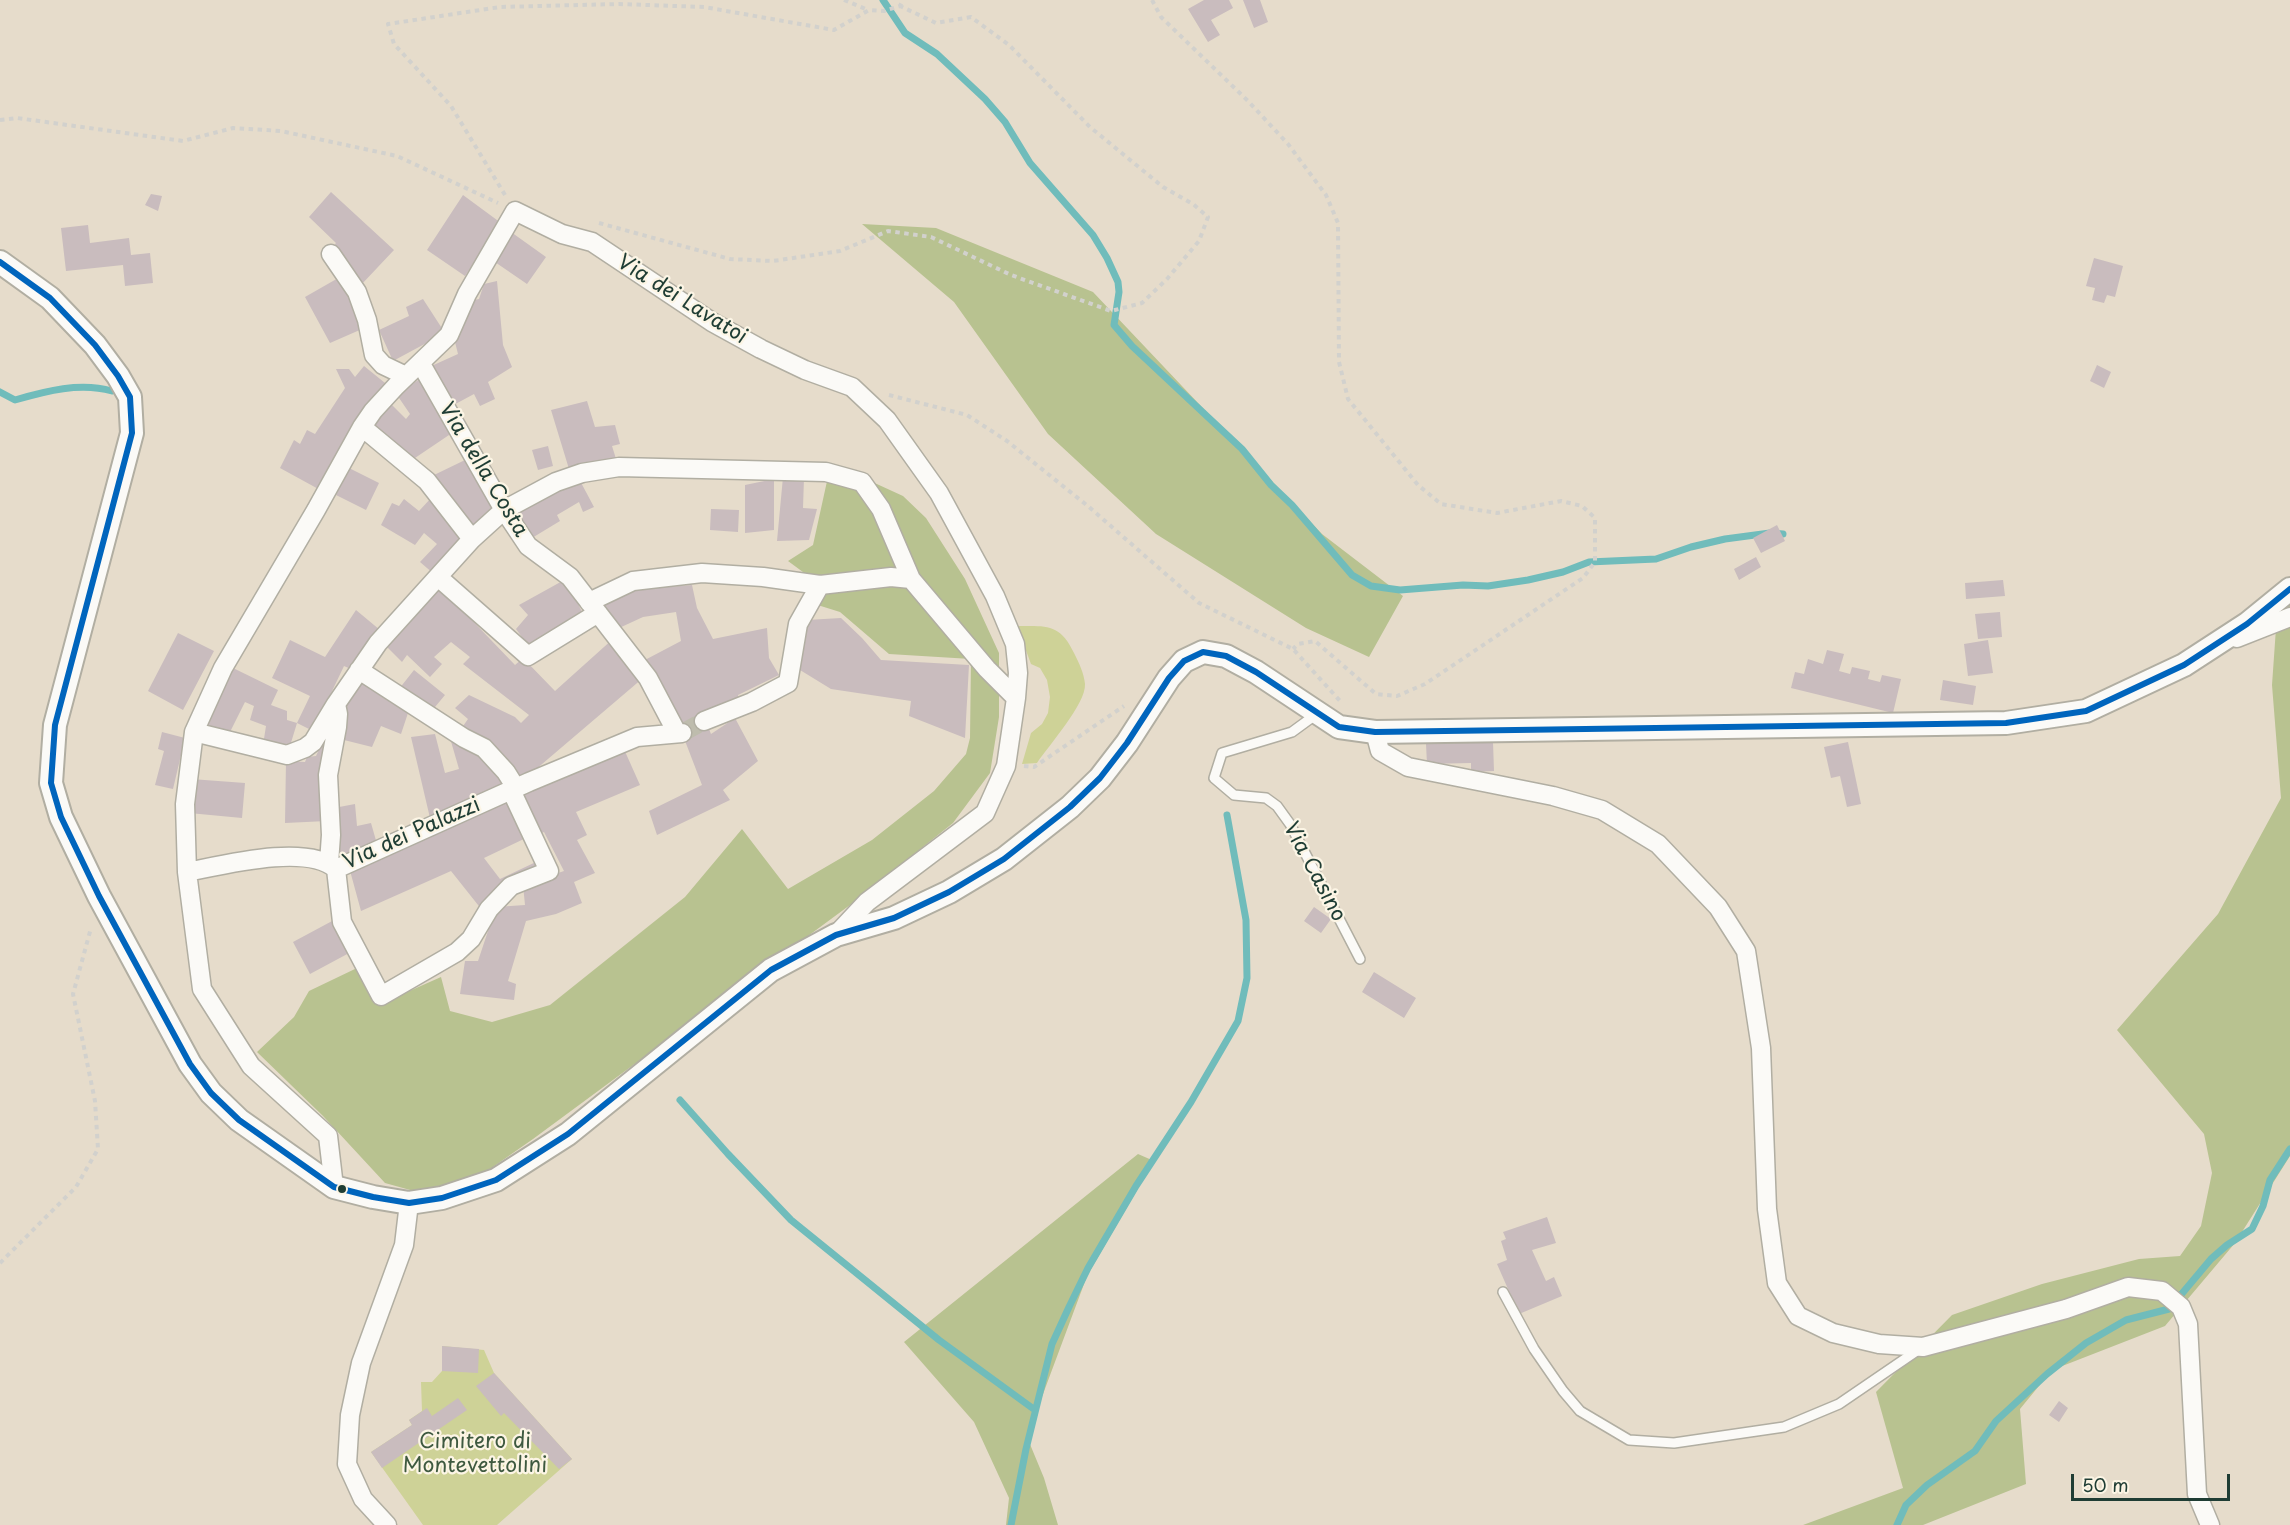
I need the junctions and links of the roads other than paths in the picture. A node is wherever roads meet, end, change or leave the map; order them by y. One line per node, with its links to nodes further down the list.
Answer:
1 (331, 254): 4 (street)
2 (0, 262): 28 (street)
3 (421, 364): 4 (street); 6 (street, Via della Costa); 16 (street, Via dei Lavatoi)
4 (406, 376): 5 (street)
5 (362, 428): 7 (street); 20 (street)
6 (504, 510): 7 (street); 9 (street); 12 (street, Via della Costa)
7 (472, 539): 8 (street)
8 (438, 577): 12 (street); 15 (street)
9 (911, 579): 10 (street); 16 (street)
10 (820, 585): 12 (street); 19 (street)
11 (2290, 588): 14 (street)
12 (594, 607): 22 (street, Via della Costa)
13 (2290, 617): 14 (street)
14 (2210, 648): 21 (street)
15 (359, 670): 17 (street); 23 (street)
16 (1016, 698): 26 (street)
17 (336, 704): 20 (street); 24 (street)
18 (1318, 713): 21 (street); 26 (street); 27 (lane, Via Casino)
19 (704, 722)
20 (194, 732): 25 (street)
21 (1375, 732): 31 (street)
22 (679, 733): 23 (street, Via dei Palazzi)
23 (518, 787): 24 (street, Via dei Palazzi); 24 (street)
24 (333, 866): 25 (street, Via dei Palazzi)
25 (187, 872): 28 (street)
26 (836, 935): 29 (street)
27 (1360, 959)
28 (334, 1187): 29 (street)
29 (409, 1203): 32 (street)
30 (1503, 1292): 31 (lane)
31 (1923, 1347): 33 (street)
32 (387, 1525)
33 (2210, 1525)

